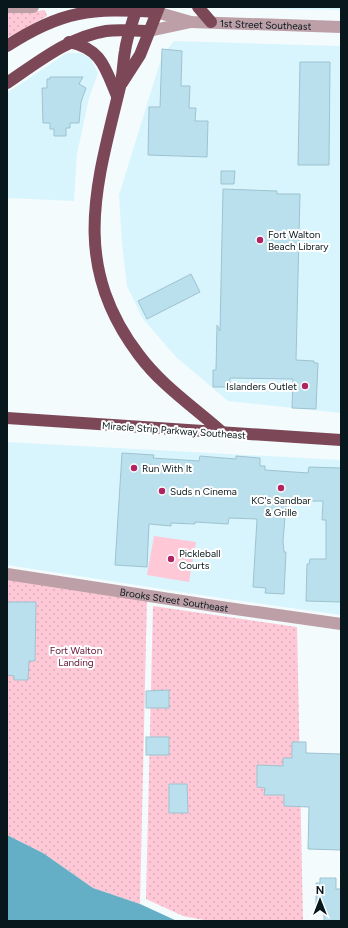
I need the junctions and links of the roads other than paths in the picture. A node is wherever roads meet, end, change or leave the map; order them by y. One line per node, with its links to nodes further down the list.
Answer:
1 (7, 7): 2 (street)
2 (33, 7)
3 (198, 7): 7 (highway)
4 (137, 9): 5 (highway); 9 (highway); 12 (highway)
5 (157, 10): 6 (street); 10 (highway)
6 (191, 22): 7 (street, 1st Street Southeast); 10 (street)
7 (211, 22): 8 (street, 1st Street Southeast)
8 (341, 27)
9 (130, 30): 10 (highway); 11 (highway); 14 (highway)
10 (149, 31): 14 (highway)
11 (69, 42): 13 (highway); 14 (highway)
12 (7, 46)
13 (7, 83)
14 (119, 91): 16 (highway)
15 (7, 418): 16 (highway, Miracle Strip Parkway Southeast)
16 (222, 433): 17 (highway, Miracle Strip Parkway Southeast)
17 (341, 440)
18 (7, 574): 19 (street, Brooks Street Southeast)
19 (341, 624)

